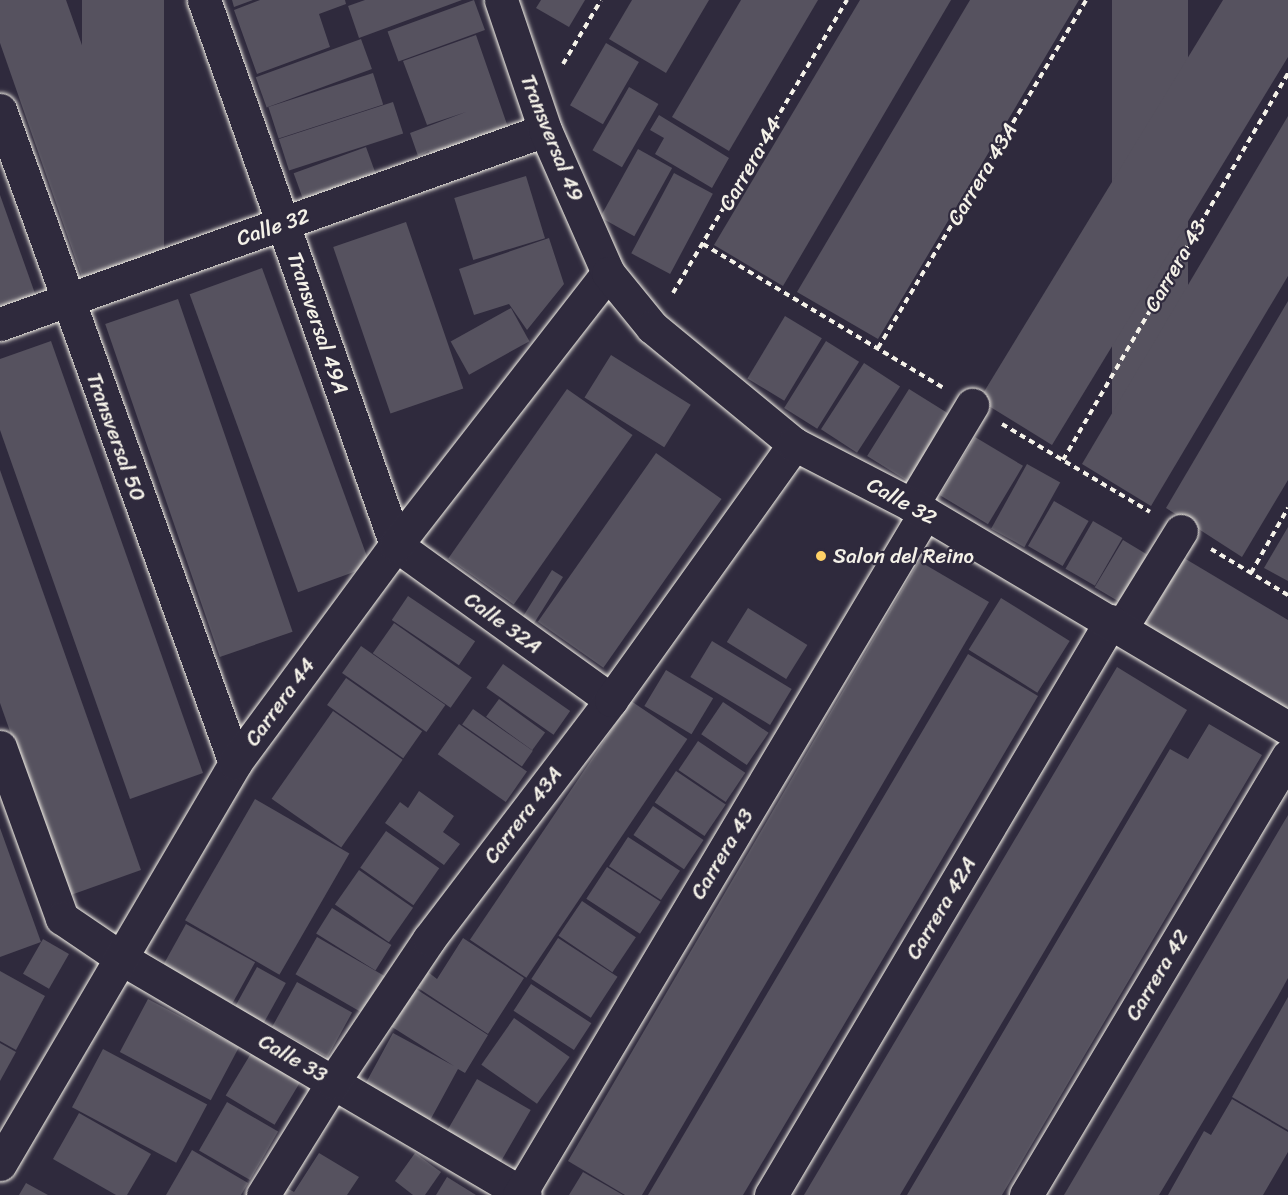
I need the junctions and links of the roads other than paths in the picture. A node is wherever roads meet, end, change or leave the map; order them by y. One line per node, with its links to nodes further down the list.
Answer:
1 (204, 0): 5 (street, Transversal 49A)
2 (501, 0): 4 (street, Transversal 49)
3 (0, 110): 7 (street, Transversal 50)
4 (541, 118): 5 (street, Calle 32); 6 (street, Transversal 49)
5 (283, 223): 7 (street, Calle 32); 13 (street, Transversal 49A)
6 (608, 273): 10 (street, Calle 32); 13 (street, Carrera 44)
7 (66, 299): 8 (street, Calle 32); 19 (street, Transversal 50)
8 (0, 324)
9 (972, 405): 11 (street, Carrera 43)
10 (794, 444): 11 (street, Calle 32); 15 (street, Carrera 43A)
11 (918, 509): 14 (street, Calle 32); 23 (street, Carrera 43)
12 (1181, 531): 14 (street, Carrera 42A)
13 (396, 545): 15 (street, Calle 32A); 19 (street, Carrera 44)
14 (1116, 624): 16 (street, Calle 32); 25 (street, Carrera 42A)
15 (611, 700): 21 (street, Carrera 43A)
16 (1288, 728)
17 (0, 747): 20 (street, Calle 33)
18 (1288, 756): 26 (street, Carrera 42)
19 (235, 763): 20 (street, Carrera 44)
20 (121, 957): 21 (street, Calle 33); 22 (street, Carrera 44)
21 (333, 1082): 23 (street, Calle 33); 24 (street, Carrera 43A)
22 (2, 1156)
23 (522, 1194)
24 (263, 1195)
25 (771, 1195)
26 (1026, 1195)

